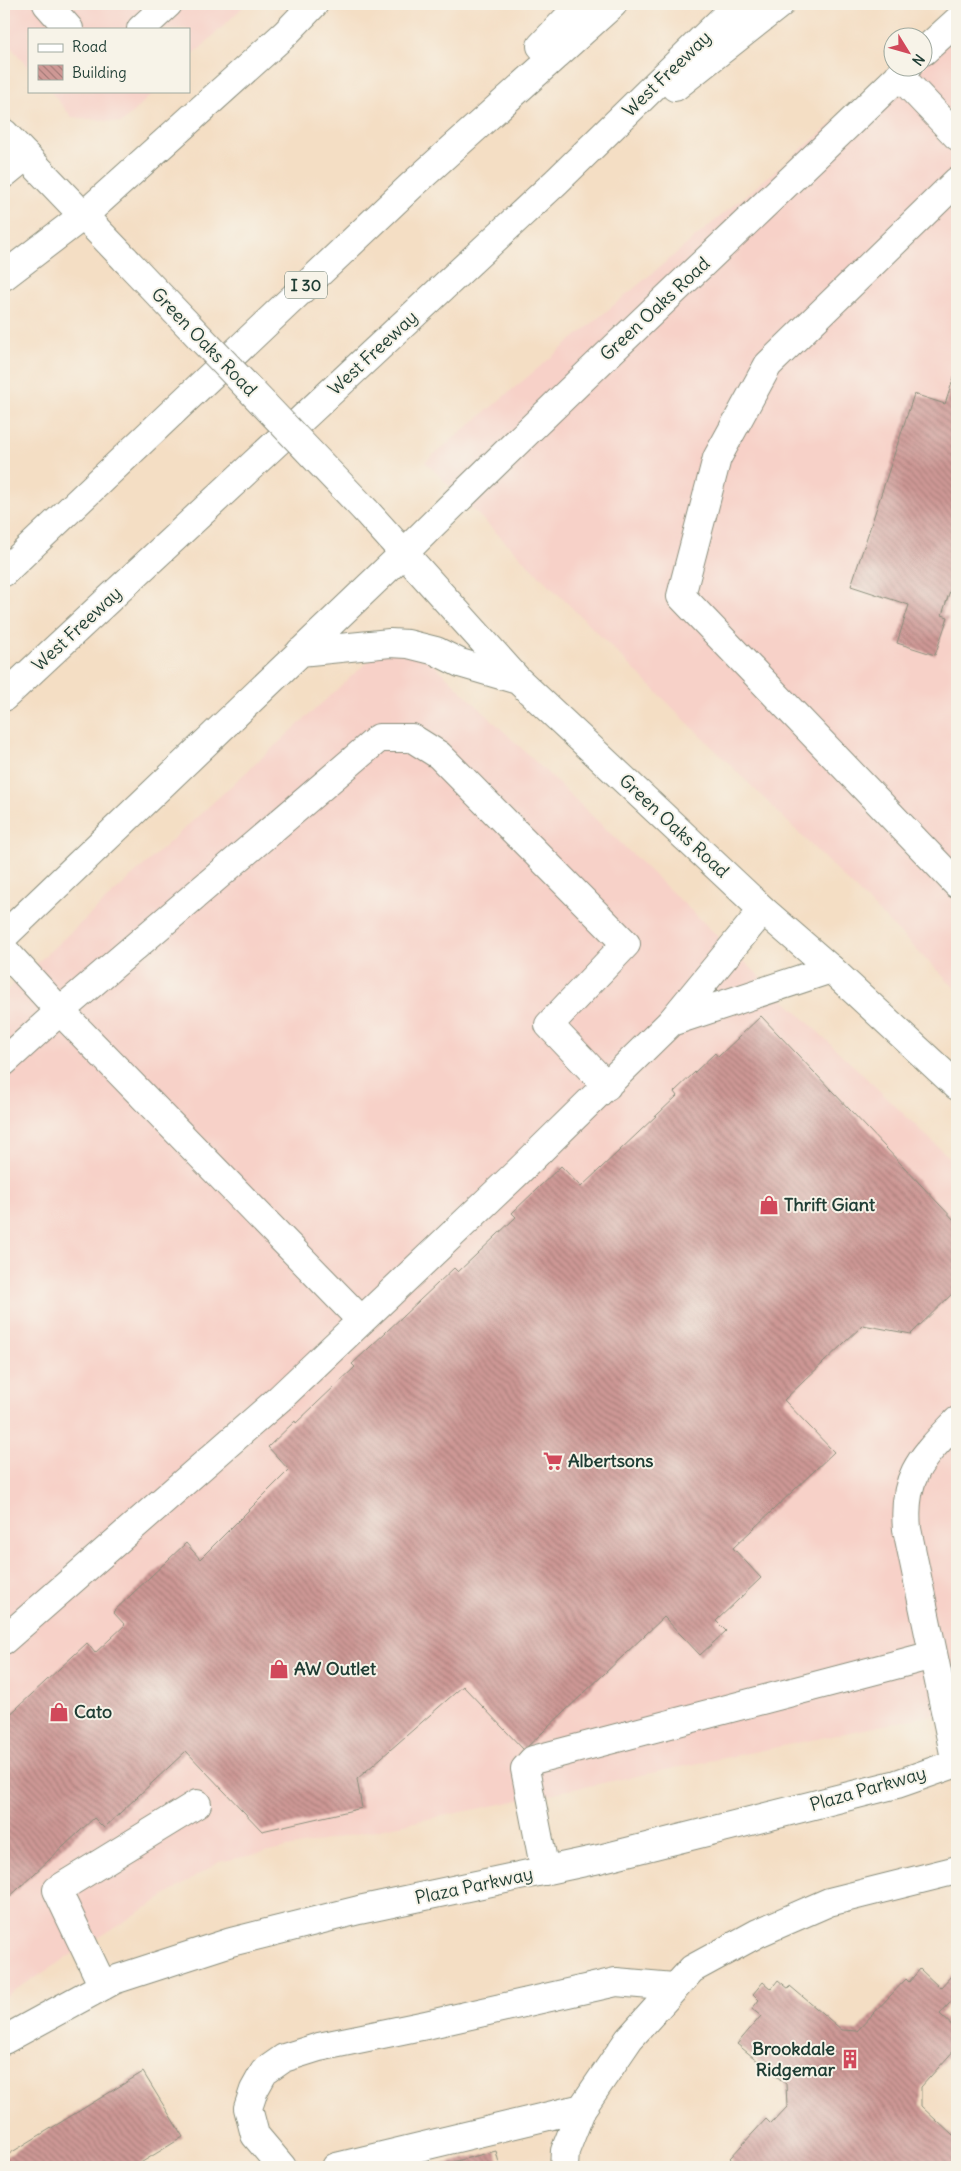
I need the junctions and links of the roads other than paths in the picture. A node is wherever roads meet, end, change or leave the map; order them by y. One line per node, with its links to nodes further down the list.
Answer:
1 (47, 4): 9 (main road)
2 (168, 4): 10 (main road)
3 (314, 4): 21 (main road)
4 (581, 4): 20 (main road)
5 (613, 4): 20 (main road, I 30)
6 (738, 4): 18 (main road, West Freeway)
7 (780, 4): 18 (main road)
8 (957, 21): 11 (main road)
9 (68, 28)
10 (142, 28)
11 (934, 42)
12 (896, 78): 23 (main road, Green Oaks Road)
13 (909, 78): 15 (main road)
14 (4, 133): 16 (main road, Green Oaks Road)
15 (957, 136)
16 (26, 156): 17 (main road); 21 (main road, Green Oaks Road)
17 (4, 174)
18 (557, 181): 27 (main road, West Freeway)
19 (957, 181): 28 (main road)
20 (411, 186): 24 (main road, I 30)
21 (84, 215): 22 (main road); 23 (main road, Green Oaks Road, bridge)
22 (4, 276)
23 (404, 553): 25 (main road); 26 (main road, Green Oaks Road)
24 (4, 572)
25 (300, 652): 26 (main road); 30 (main road)
26 (518, 680): 29 (main road, Green Oaks Road)
27 (4, 697)
28 (957, 884)
29 (763, 910): 32 (main road, Green Oaks Road); 34 (main road)
30 (4, 936)
31 (4, 950): 33 (main road)
32 (831, 969): 34 (main road); 37 (main road, Green Oaks Road)
33 (60, 1011): 35 (main road); 36 (main road); 38 (main road)
34 (670, 1022): 36 (main road)
35 (4, 1062)
36 (607, 1086): 38 (main road)
37 (957, 1086)
38 (361, 1320): 40 (main road)
39 (957, 1420): 41 (main road)
40 (4, 1640)
41 (933, 1655): 42 (main road); 44 (main road)
42 (957, 1763): 44 (main road, Plaza Parkway)
43 (197, 1804): 46 (main road)
44 (545, 1870): 46 (main road, Plaza Parkway)
45 (957, 1870): 47 (main road)
46 (103, 1986): 48 (main road, Plaza Parkway)
47 (674, 1988): 49 (main road); 50 (main road)
48 (4, 2040)
49 (582, 2108): 51 (main road); 52 (main road)
50 (282, 2167)
51 (336, 2167)
52 (564, 2167)

